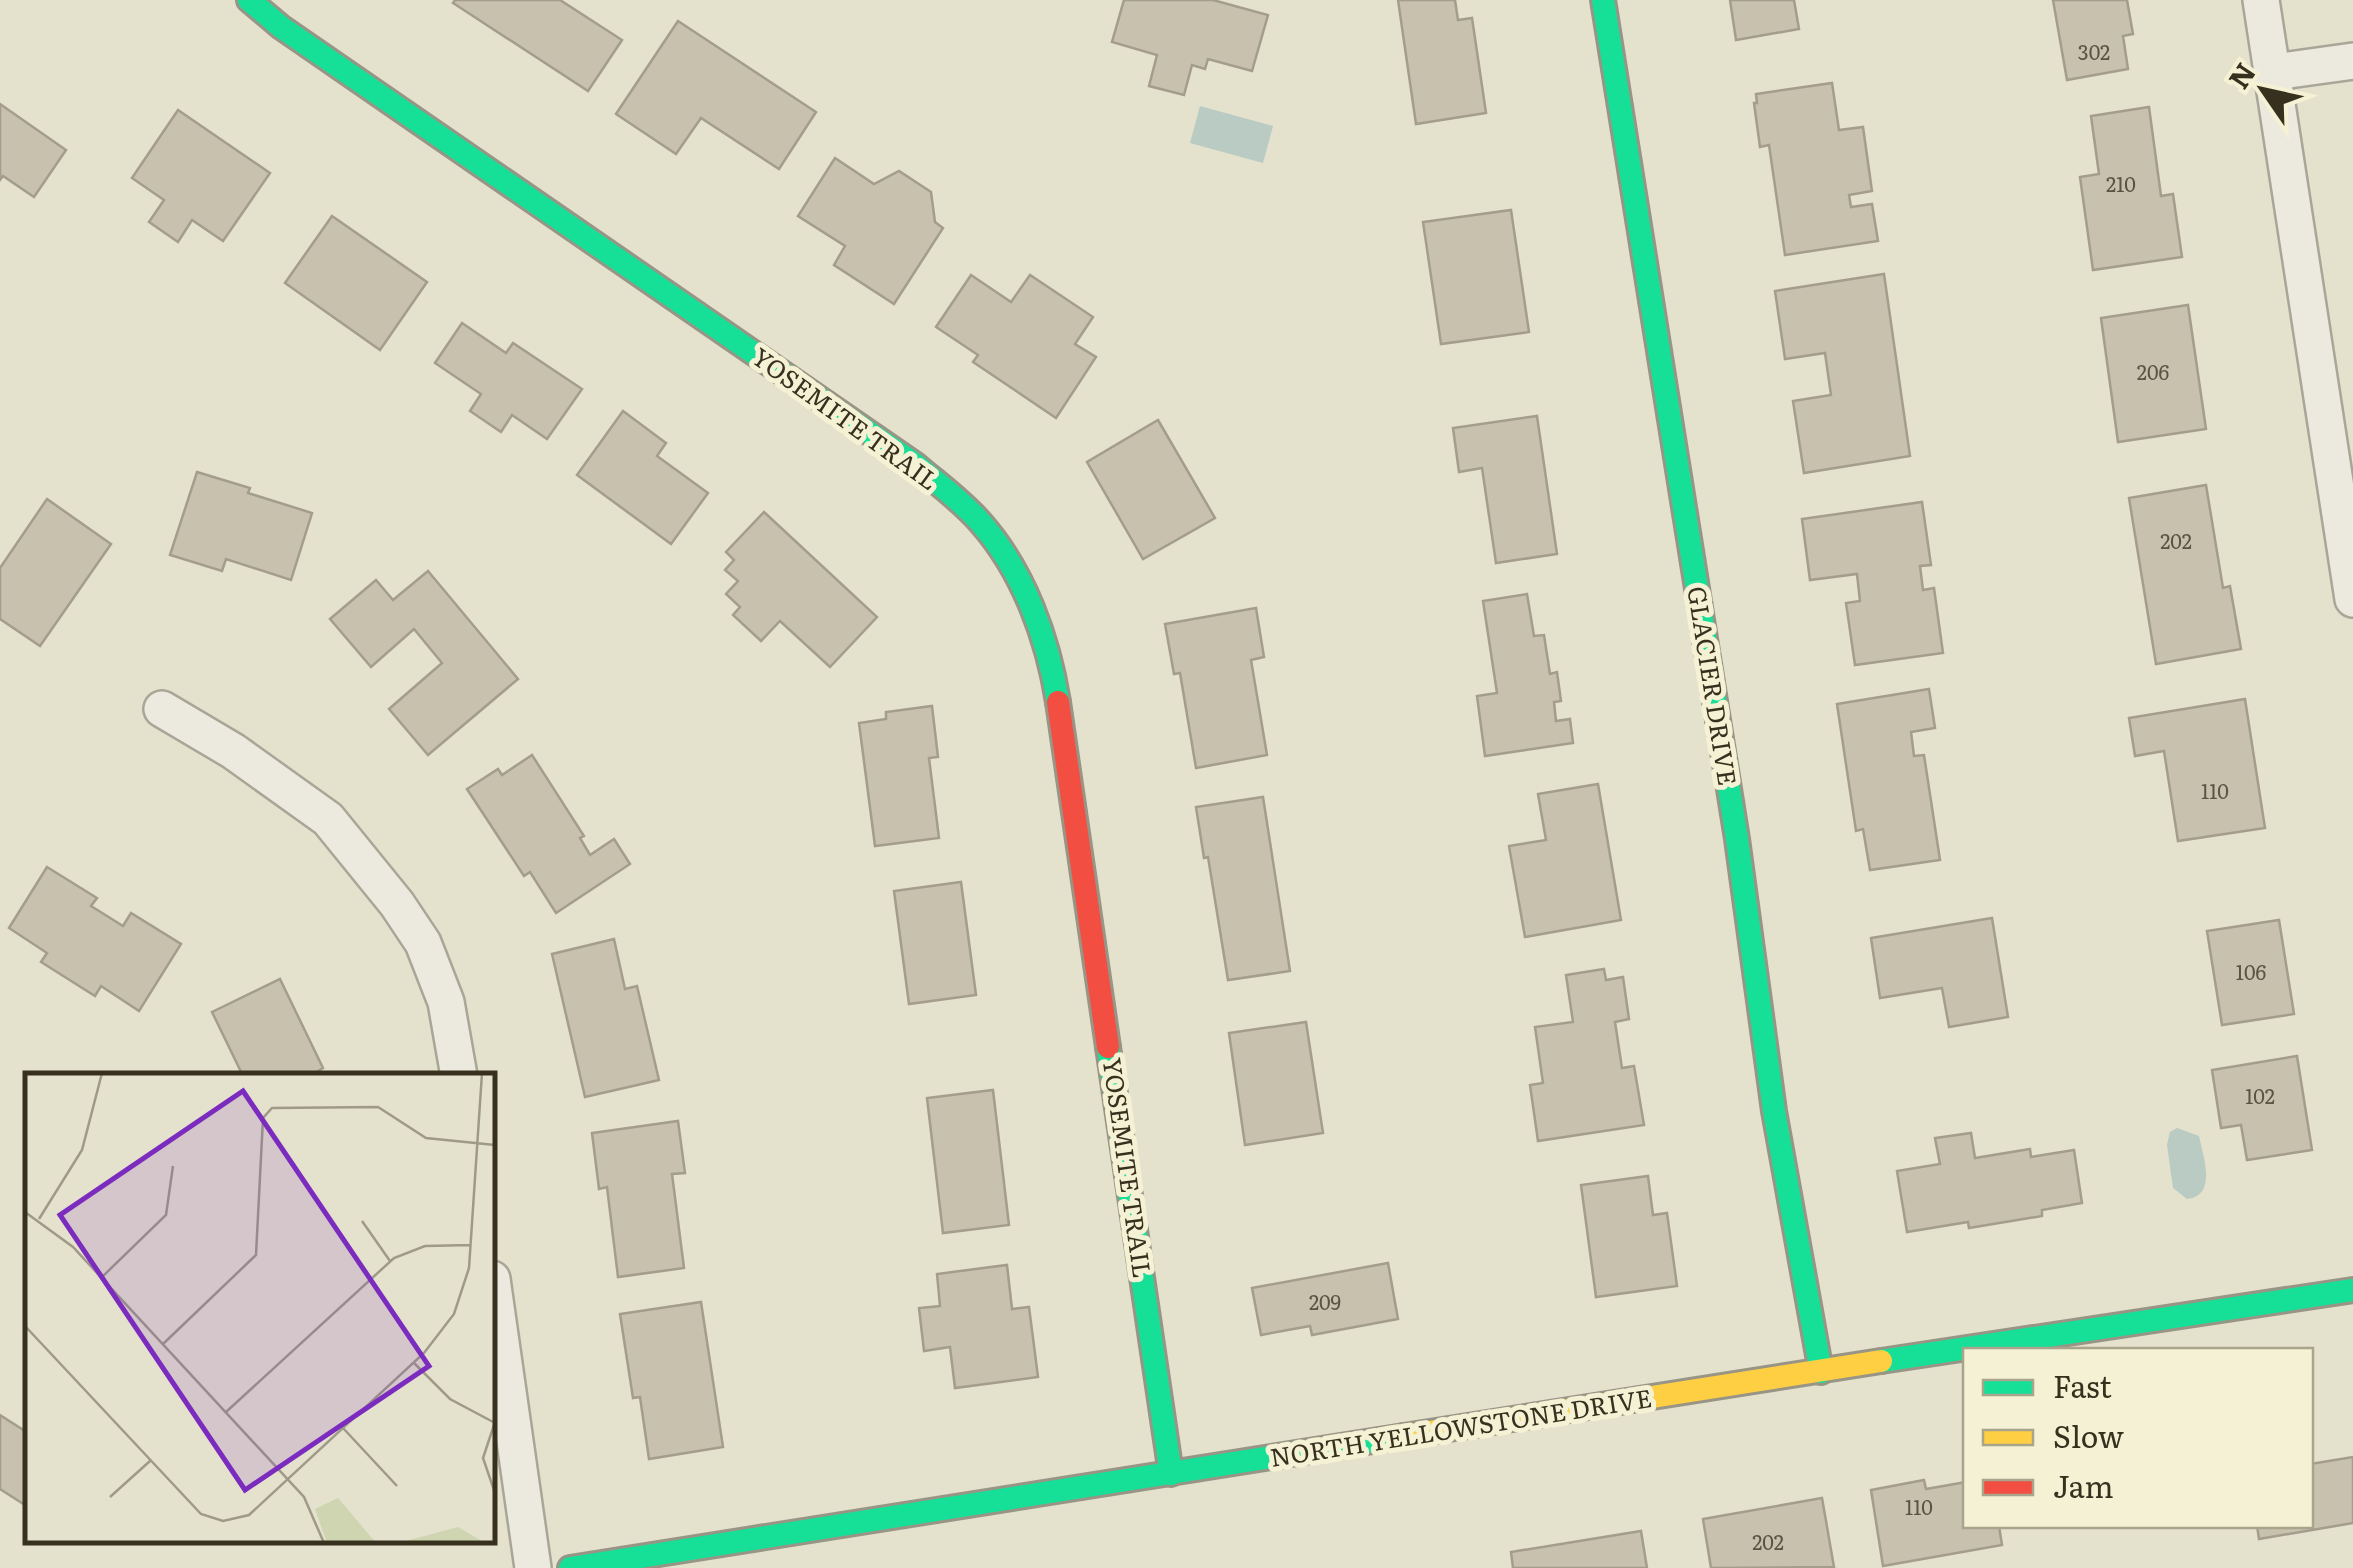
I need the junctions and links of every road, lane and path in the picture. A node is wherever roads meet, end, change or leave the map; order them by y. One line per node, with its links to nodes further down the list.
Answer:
1 (249, 0): 14 (street, YOSEMITE TRAIL)
2 (1603, 0): 13 (street, GLACIER DRIVE)
3 (2261, 0): 5 (street)
4 (2353, 61): 5 (street)
5 (2274, 72): 6 (street)
6 (2353, 599)
7 (162, 710): 8 (street)
8 (458, 1073)
9 (2353, 1290): 11 (street, NORTH YELLOWSTONE DRIVE)
10 (495, 1300): 15 (street)
11 (1977, 1348)
12 (1963, 1350): 13 (street, NORTH YELLOWSTONE DRIVE)
13 (1821, 1372): 14 (street, NORTH YELLOWSTONE DRIVE)
14 (1171, 1474): 16 (street, NORTH YELLOWSTONE DRIVE)
15 (533, 1568)
16 (570, 1568)

